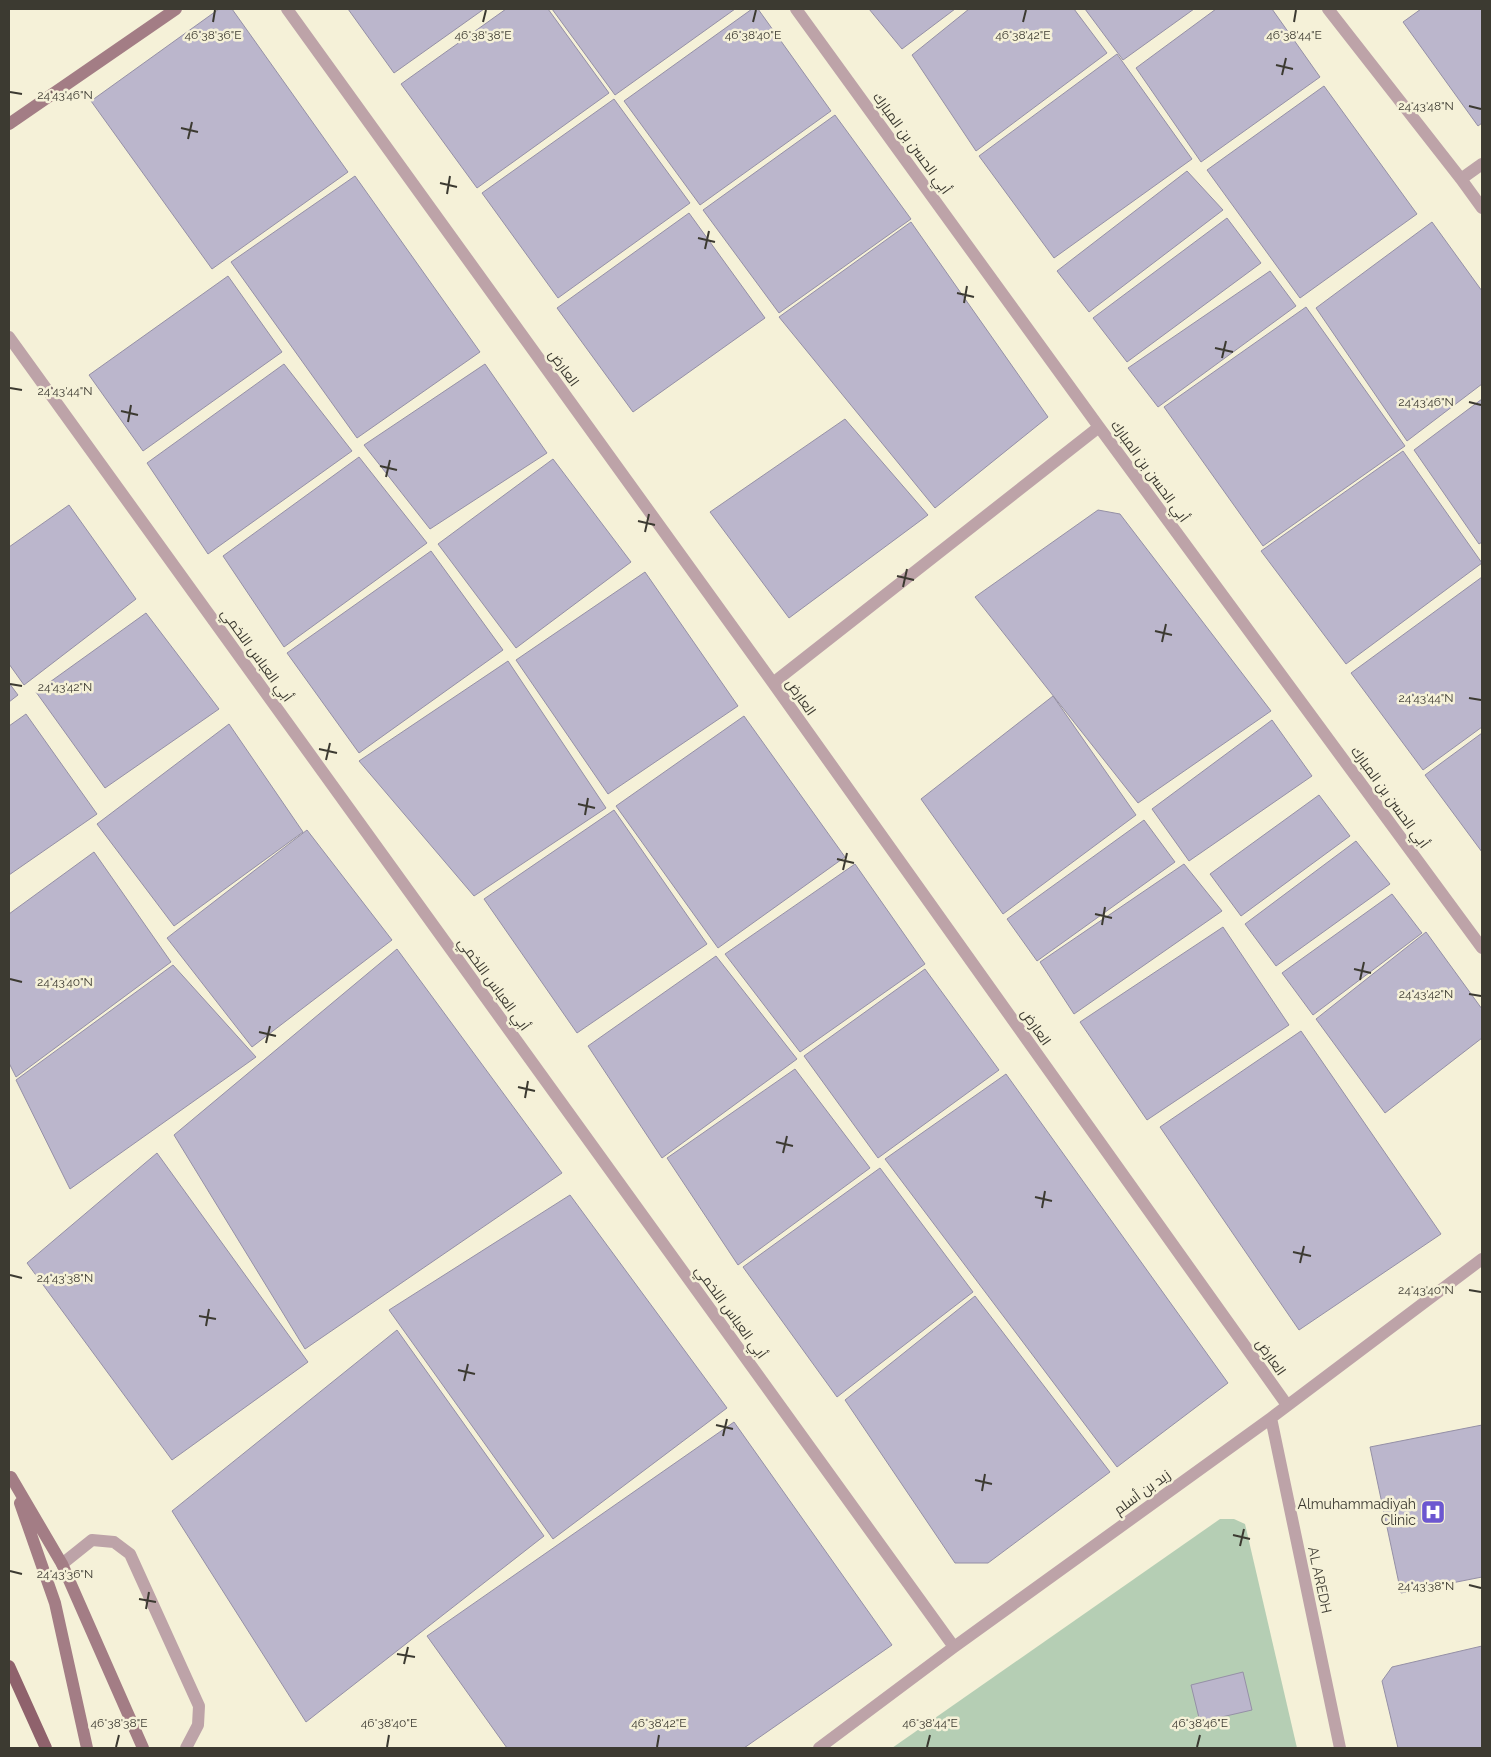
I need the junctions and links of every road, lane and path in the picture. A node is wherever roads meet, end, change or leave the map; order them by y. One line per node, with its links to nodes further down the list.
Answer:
1 (176, 9): 5 (main road)
2 (287, 9): 11 (street, العارض)
3 (796, 9): 10 (street, أبي الحسن بن المبارك)
4 (1328, 9): 7 (street)
5 (9, 124)
6 (1482, 164): 7 (street)
7 (1461, 179): 8 (street)
8 (1482, 208)
9 (9, 338): 18 (street, أبي العباس اللخمي)
10 (1099, 428): 11 (street); 12 (street, أبي الحسن بن المبارك)
11 (773, 683): 14 (street, العارض)
12 (1482, 948)
13 (1482, 1260): 14 (street, زيد بن أسلم)
14 (1287, 1405): 15 (street, زيد بن أسلم)
15 (1271, 1418): 18 (street, زيد بن أسلم); 25 (street, AL AREDH)
16 (10, 1475): 17 (main road); 21 (main road)
17 (62, 1564): 22 (main road); 23 (street)
18 (954, 1647): 24 (street, زيد بن أسلم)
19 (9, 1666): 20 (main road)
20 (46, 1748)
21 (87, 1748)
22 (143, 1748)
23 (186, 1748)
24 (819, 1748)
25 (1340, 1748)

